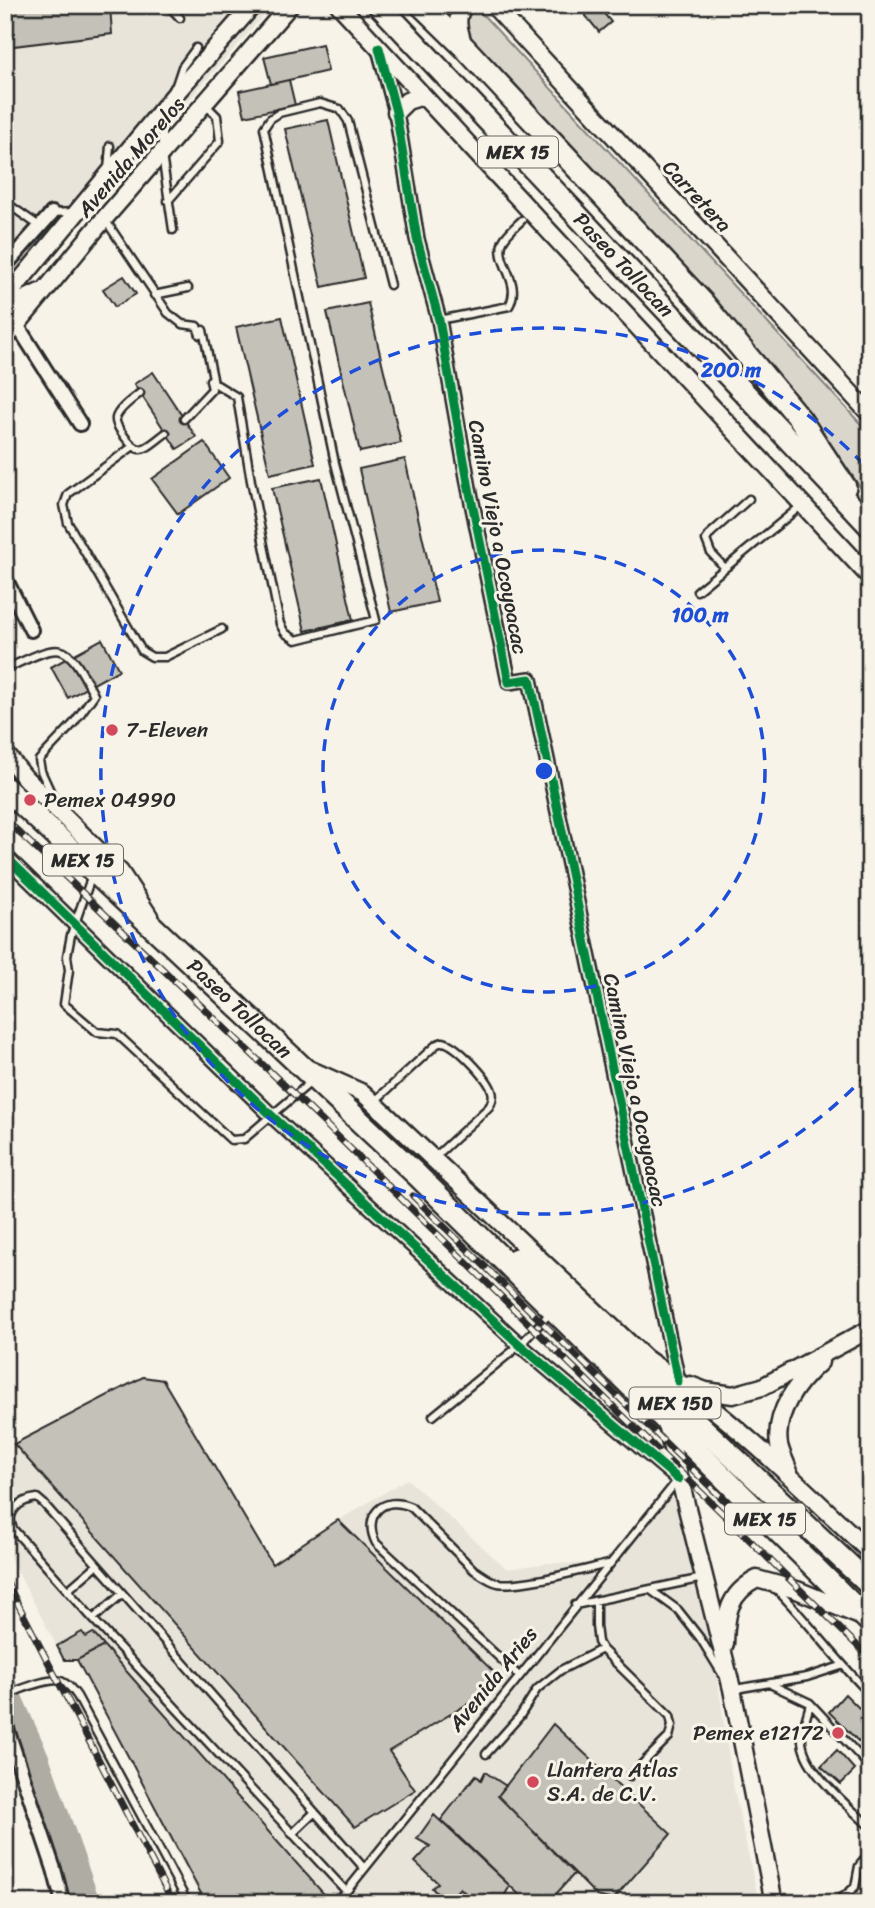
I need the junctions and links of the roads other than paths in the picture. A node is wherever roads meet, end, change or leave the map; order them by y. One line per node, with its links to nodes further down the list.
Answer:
1 (168, 5): 9 (lane)
2 (253, 5): 13 (main road, Avenida Morelos)
3 (290, 5): 15 (main road, Avenida Morelos)
4 (339, 5): 12 (main road)
5 (379, 5): 48 (highway, Paseo Tollocan / MEX 15)
6 (421, 5): 10 (highway)
7 (465, 5): 10 (main road)
8 (493, 5): 41 (main road, Carretera)
9 (180, 18)
10 (464, 47): 48 (highway)
11 (195, 48): 13 (lane)
12 (379, 48): 14 (main road); 17 (street, Camino Viejo a Ocoyoacac)
13 (175, 94): 16 (main road, Avenida Morelos)
14 (423, 96): 17 (main road); 47 (main road)
15 (205, 104): 19 (main road, Avenida Morelos); 21 (lane)
16 (162, 112): 19 (lane); 20 (main road, Avenida Morelos)
17 (396, 112): 36 (street, Camino Viejo a Ocoyoacac)
18 (110, 146): 20 (lane)
19 (162, 155): 21 (lane); 25 (main road, Avenida Morelos)
20 (108, 175): 24 (main road, Avenida Morelos)
21 (168, 201): 28 (lane)
22 (7, 204): 27 (lane)
23 (52, 212): 24 (lane); 29 (street)
24 (78, 212): 34 (main road, Avenida Morelos)
25 (104, 219): 31 (main road, Avenida Morelos); 33 (lane)
26 (522, 220): 36 (lane)
27 (35, 223)
28 (173, 230)
29 (5, 266)
30 (390, 285): 38 (lane)
31 (48, 286): 35 (main road); 37 (main road, Avenida Morelos)
32 (188, 288): 33 (lane)
33 (154, 295): 38 (lane)
34 (5, 299)
35 (5, 309)
36 (439, 320): 73 (street, Camino Viejo a Ocoyoacac)
37 (17, 325): 39 (main road, Avenida Morelos); 43 (street)
38 (200, 328): 42 (lane)
39 (5, 339)
40 (140, 394): 45 (lane)
41 (870, 414)
42 (184, 419)
43 (80, 425)
44 (166, 433): 45 (lane)
45 (132, 447): 53 (lane)
46 (749, 499): 49 (lane)
47 (804, 504): 49 (lane); 50 (main road)
48 (870, 524)
49 (725, 568): 52 (lane)
50 (870, 577)
51 (5, 578): 54 (street)
52 (696, 591)
53 (222, 629)
54 (31, 631)
55 (5, 669): 58 (lane)
56 (5, 753): 58 (main road)
57 (5, 788): 60 (highway, Paseo Tollocan / MEX 15)
58 (66, 819): 62 (main road)
59 (5, 856): 61 (street)
60 (94, 870): 61 (lane); 62 (highway, Paseo Tollocan / MEX 15)
61 (75, 924): 66 (street); 66 (lane)
62 (161, 933): 63 (highway, Paseo Tollocan / MEX 15)
63 (297, 1063): 64 (highway, Paseo Tollocan / MEX 15); 65 (main road)
64 (313, 1080): 66 (lane); 68 (highway, Paseo Tollocan / MEX 15)
65 (373, 1102): 67 (main road); 67 (lane)
66 (271, 1115): 71 (street)
67 (433, 1159): 73 (main road)
68 (474, 1230): 69 (highway, MEX 15); 83 (highway, MEX 15D)
69 (553, 1311): 71 (lane); 75 (highway, MEX 15)
70 (870, 1329): 72 (main road)
71 (520, 1345): 74 (lane); 77 (street)
72 (837, 1347): 73 (main road); 76 (main road)
73 (678, 1381): 76 (main road)
74 (433, 1416)
75 (665, 1420): 77 (main road); 90 (highway, MEX 15)
76 (789, 1474): 78 (main road)
77 (678, 1479): 79 (lane, Avenida Aries); 81 (main road)
78 (870, 1552)
79 (608, 1564): 88 (lane, Avenida Aries); 94 (lane)
80 (97, 1565): 84 (lane); 84 (lane); 86 (lane)
81 (703, 1578): 85 (lane); 92 (main road)
82 (771, 1584): 90 (main road); 92 (main road); 93 (lane)
83 (870, 1585)
84 (68, 1590): 89 (lane)
85 (652, 1591): 87 (lane); 96 (lane)
86 (122, 1594): 89 (lane); 104 (lane)
87 (596, 1601): 88 (lane); 91 (lane)
88 (575, 1605): 94 (lane, Avenida Aries)
89 (93, 1619): 106 (lane)
90 (868, 1620)
91 (602, 1649): 101 (lane); 103 (lane)
92 (724, 1661): 96 (main road)
93 (841, 1666): 95 (lane); 97 (lane)
94 (519, 1675): 108 (lane, Avenida Aries)
95 (770, 1684): 96 (lane); 99 (lane)
96 (732, 1689): 113 (main road)
97 (870, 1694)
98 (5, 1695): 111 (lane)
99 (810, 1703): 102 (lane); 105 (lane)
100 (5, 1723): 110 (street)
101 (486, 1754)
102 (870, 1767)
103 (630, 1776)
104 (315, 1812): 106 (lane); 108 (lane)
105 (870, 1827)
106 (292, 1834): 109 (lane)
107 (870, 1853): 114 (lane)
108 (364, 1868): 109 (lane, Avenida Aries)
109 (346, 1891): 112 (lane, Avenida Aries)
110 (62, 1903)
111 (188, 1903)
112 (337, 1903)
113 (774, 1903)
114 (835, 1903)

